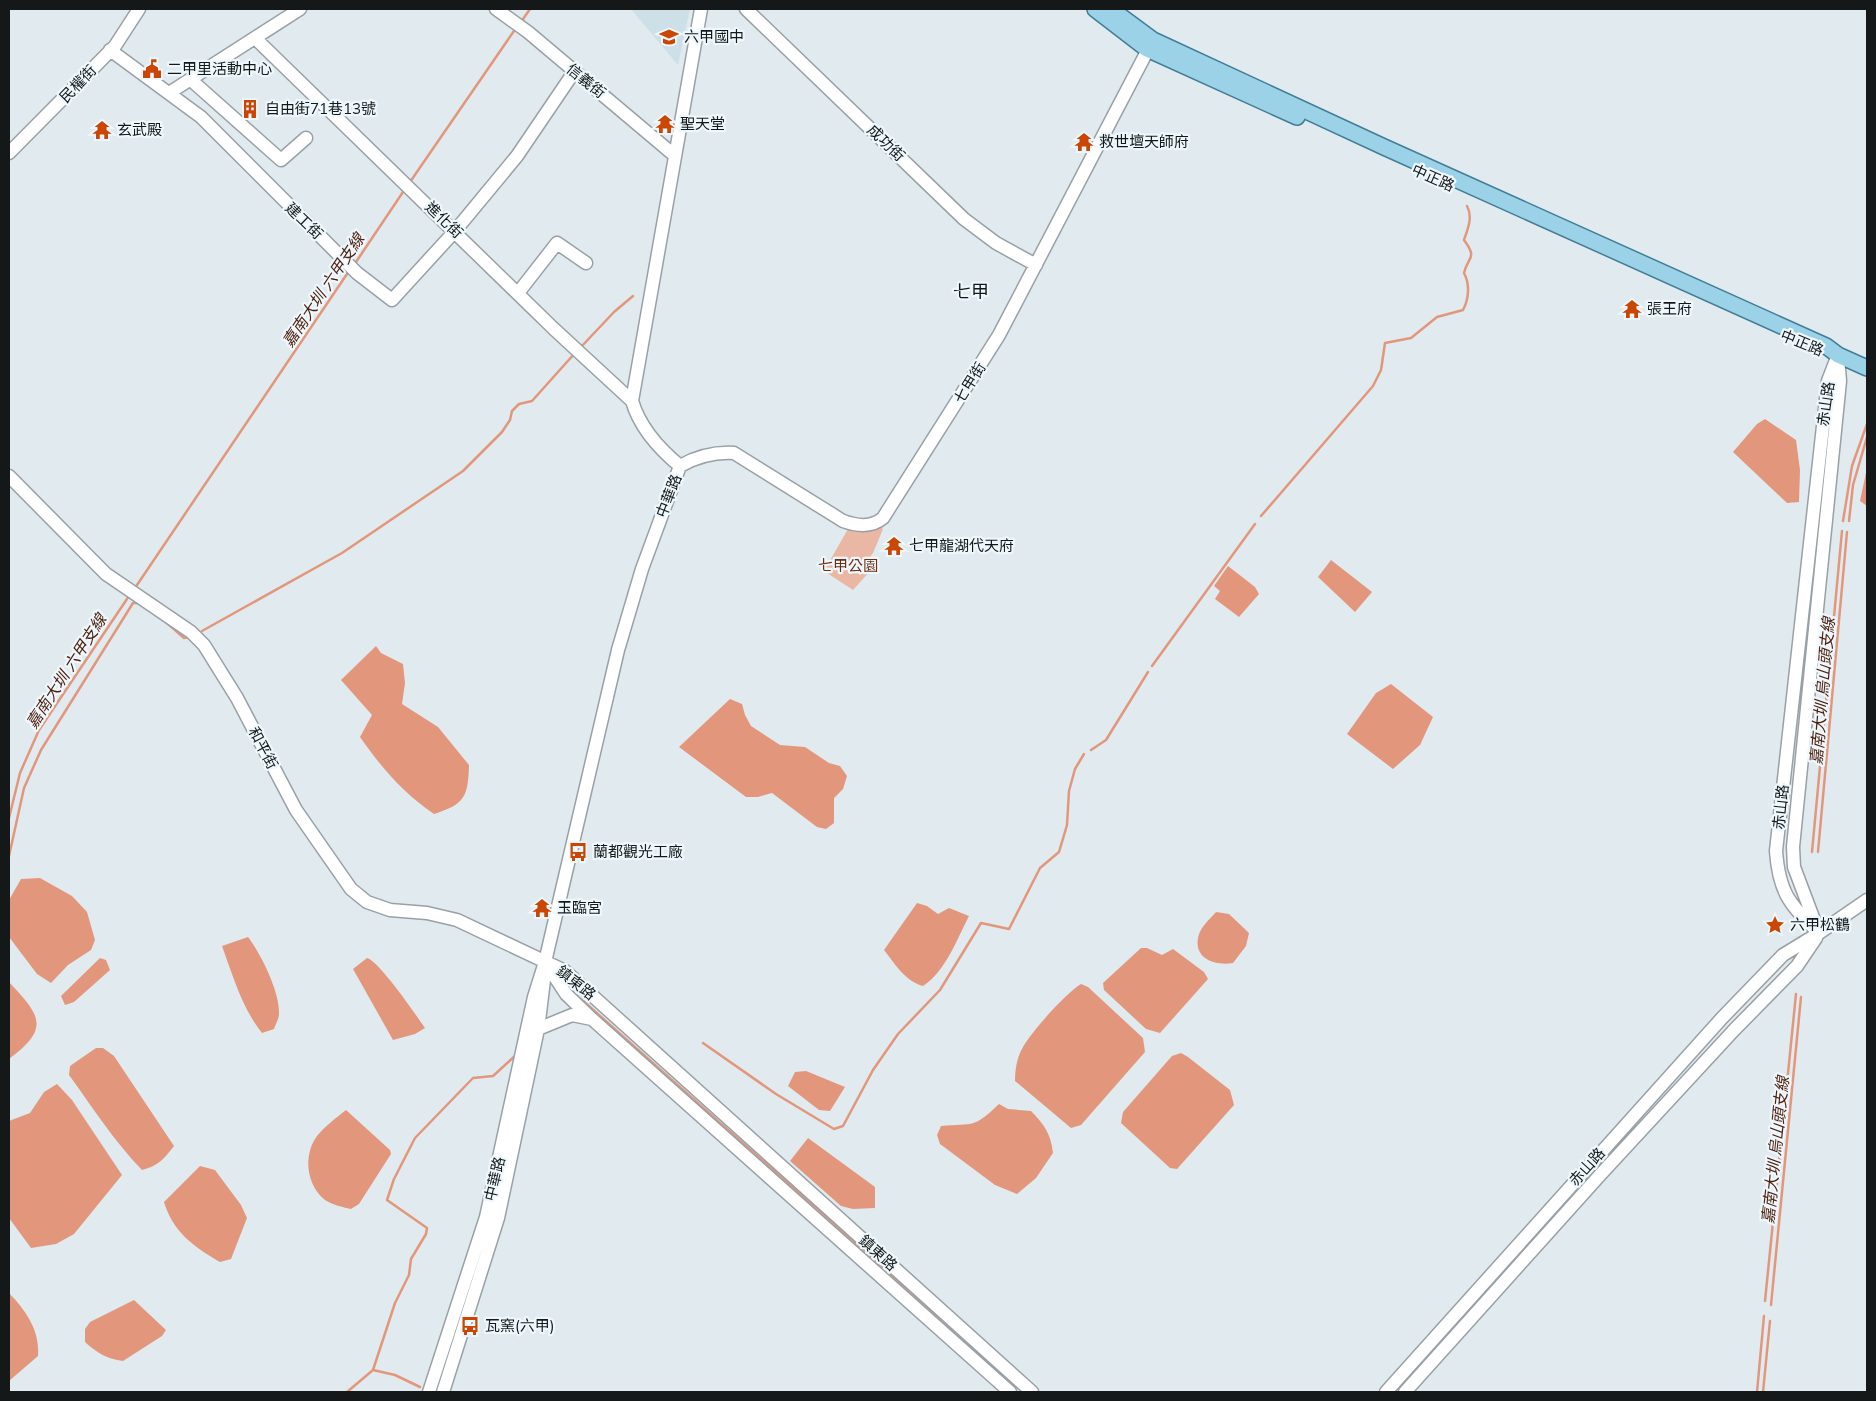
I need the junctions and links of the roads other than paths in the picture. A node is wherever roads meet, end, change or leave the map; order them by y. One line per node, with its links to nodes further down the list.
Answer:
1 (138, 9): 10 (street, 民權街)
2 (300, 9): 8 (street)
3 (496, 9): 11 (street, 信義街)
4 (701, 9): 16 (street)
5 (746, 9): 19 (street, 成功街)
6 (1095, 9): 9 (main road, 中正路)
7 (1111, 9): 9 (main road, 中正路)
8 (256, 39): 12 (street); 17 (street, 進化街)
9 (1150, 44): 19 (street, 七甲街); 21 (main road, 中正路)
10 (110, 50): 13 (street, 建工街); 15 (street, 民權街)
11 (574, 72): 16 (street, 信義街); 17 (street, 建工街)
12 (191, 80): 13 (street); 14 (street)
13 (169, 93): 17 (street, 建工街)
14 (306, 138)
15 (9, 153)
16 (674, 155): 23 (street)
17 (456, 231): 20 (street, 進化街)
18 (586, 263): 20 (street)
19 (1036, 265): 24 (street, 七甲街)
20 (518, 292): 23 (street, 進化街)
21 (1838, 355): 22 (main road, 中正路); 27 (street, 赤山路); 27 (street, 赤山路)
22 (1867, 368)
23 (632, 401): 24 (street, 中華路)
24 (680, 466): 28 (street, 中華路)
25 (9, 476): 28 (street, 和平街)
26 (1867, 900): 27 (street)
27 (1819, 934): 35 (street, 赤山路); 36 (street, 赤山路)
28 (545, 962): 29 (street, 鎮東路); 30 (street, 中華路); 31 (street, 中華路); 34 (street, 鎮東路)
29 (592, 1019): 30 (street); 33 (street, 鎮東路)
30 (538, 1029): 32 (street, 中華路)
31 (429, 1392)
32 (443, 1392)
33 (1010, 1392)
34 (1032, 1392)
35 (1386, 1392)
36 (1405, 1392)

